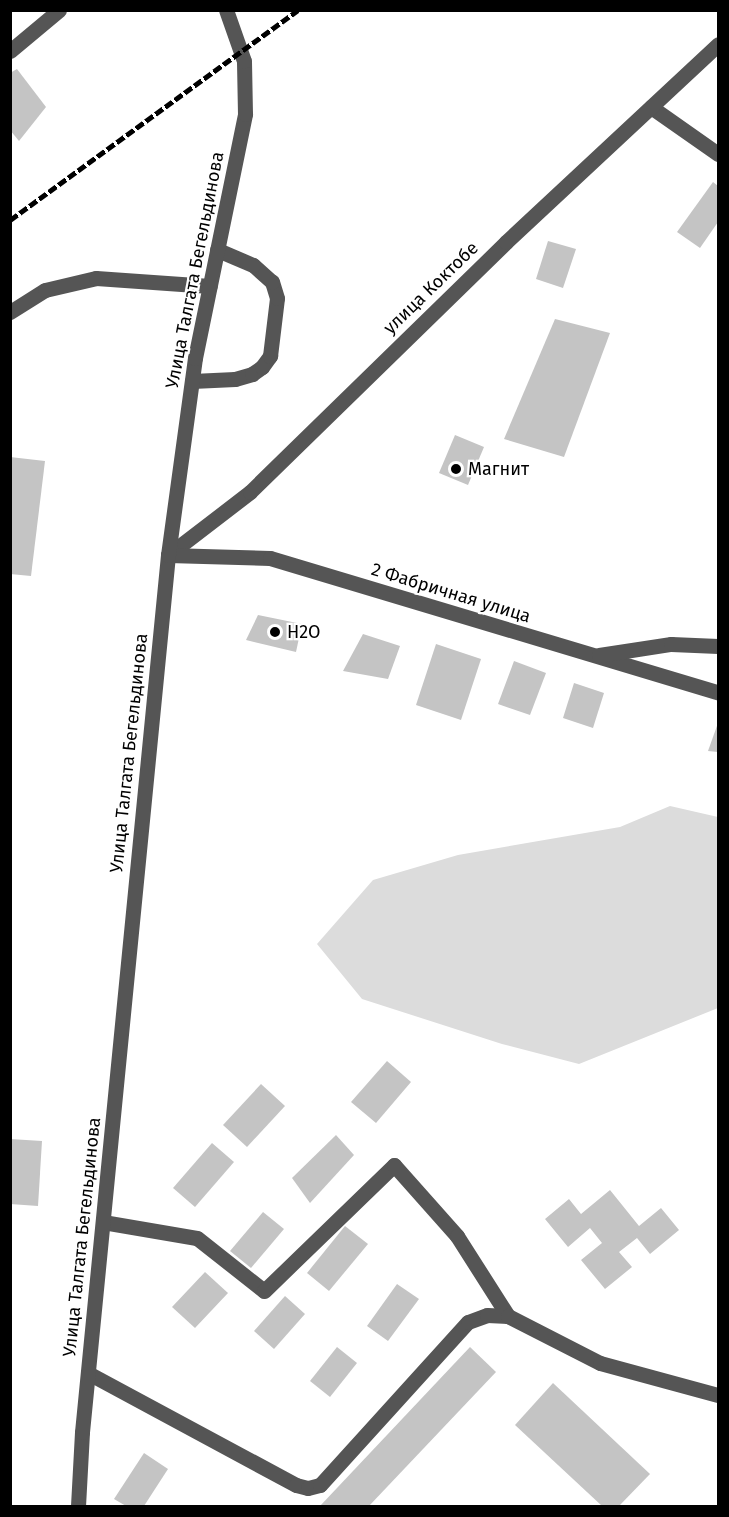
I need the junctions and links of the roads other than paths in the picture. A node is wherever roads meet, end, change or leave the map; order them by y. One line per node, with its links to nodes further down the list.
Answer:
1 (59, 10): 4 (street)
2 (226, 10): 7 (street, Улица Талгата Бегельдинова)
3 (718, 44): 5 (street, улица Коктобе)
4 (10, 51)
5 (651, 107): 6 (street); 11 (street, улица Коктобе)
6 (718, 154)
7 (217, 250): 8 (street, Улица Талгата Бегельдинова); 10 (street)
8 (210, 286): 9 (street); 10 (street, Улица Талгата Бегельдинова)
9 (10, 312)
10 (192, 381): 11 (street, Улица Талгата Бегельдинова)
11 (168, 555): 13 (street, 2 Фабричная улица); 15 (street, Улица Талгата Бегельдинова)
12 (718, 646): 13 (street)
13 (593, 656): 14 (street, 2 Фабричная улица)
14 (718, 692)
15 (103, 1222): 16 (street); 17 (street, Улица Талгата Бегельдинова)
16 (508, 1316): 17 (street); 18 (street)
17 (88, 1373): 19 (street, Улица Талгата Бегельдинова)
18 (718, 1395)
19 (78, 1506)

